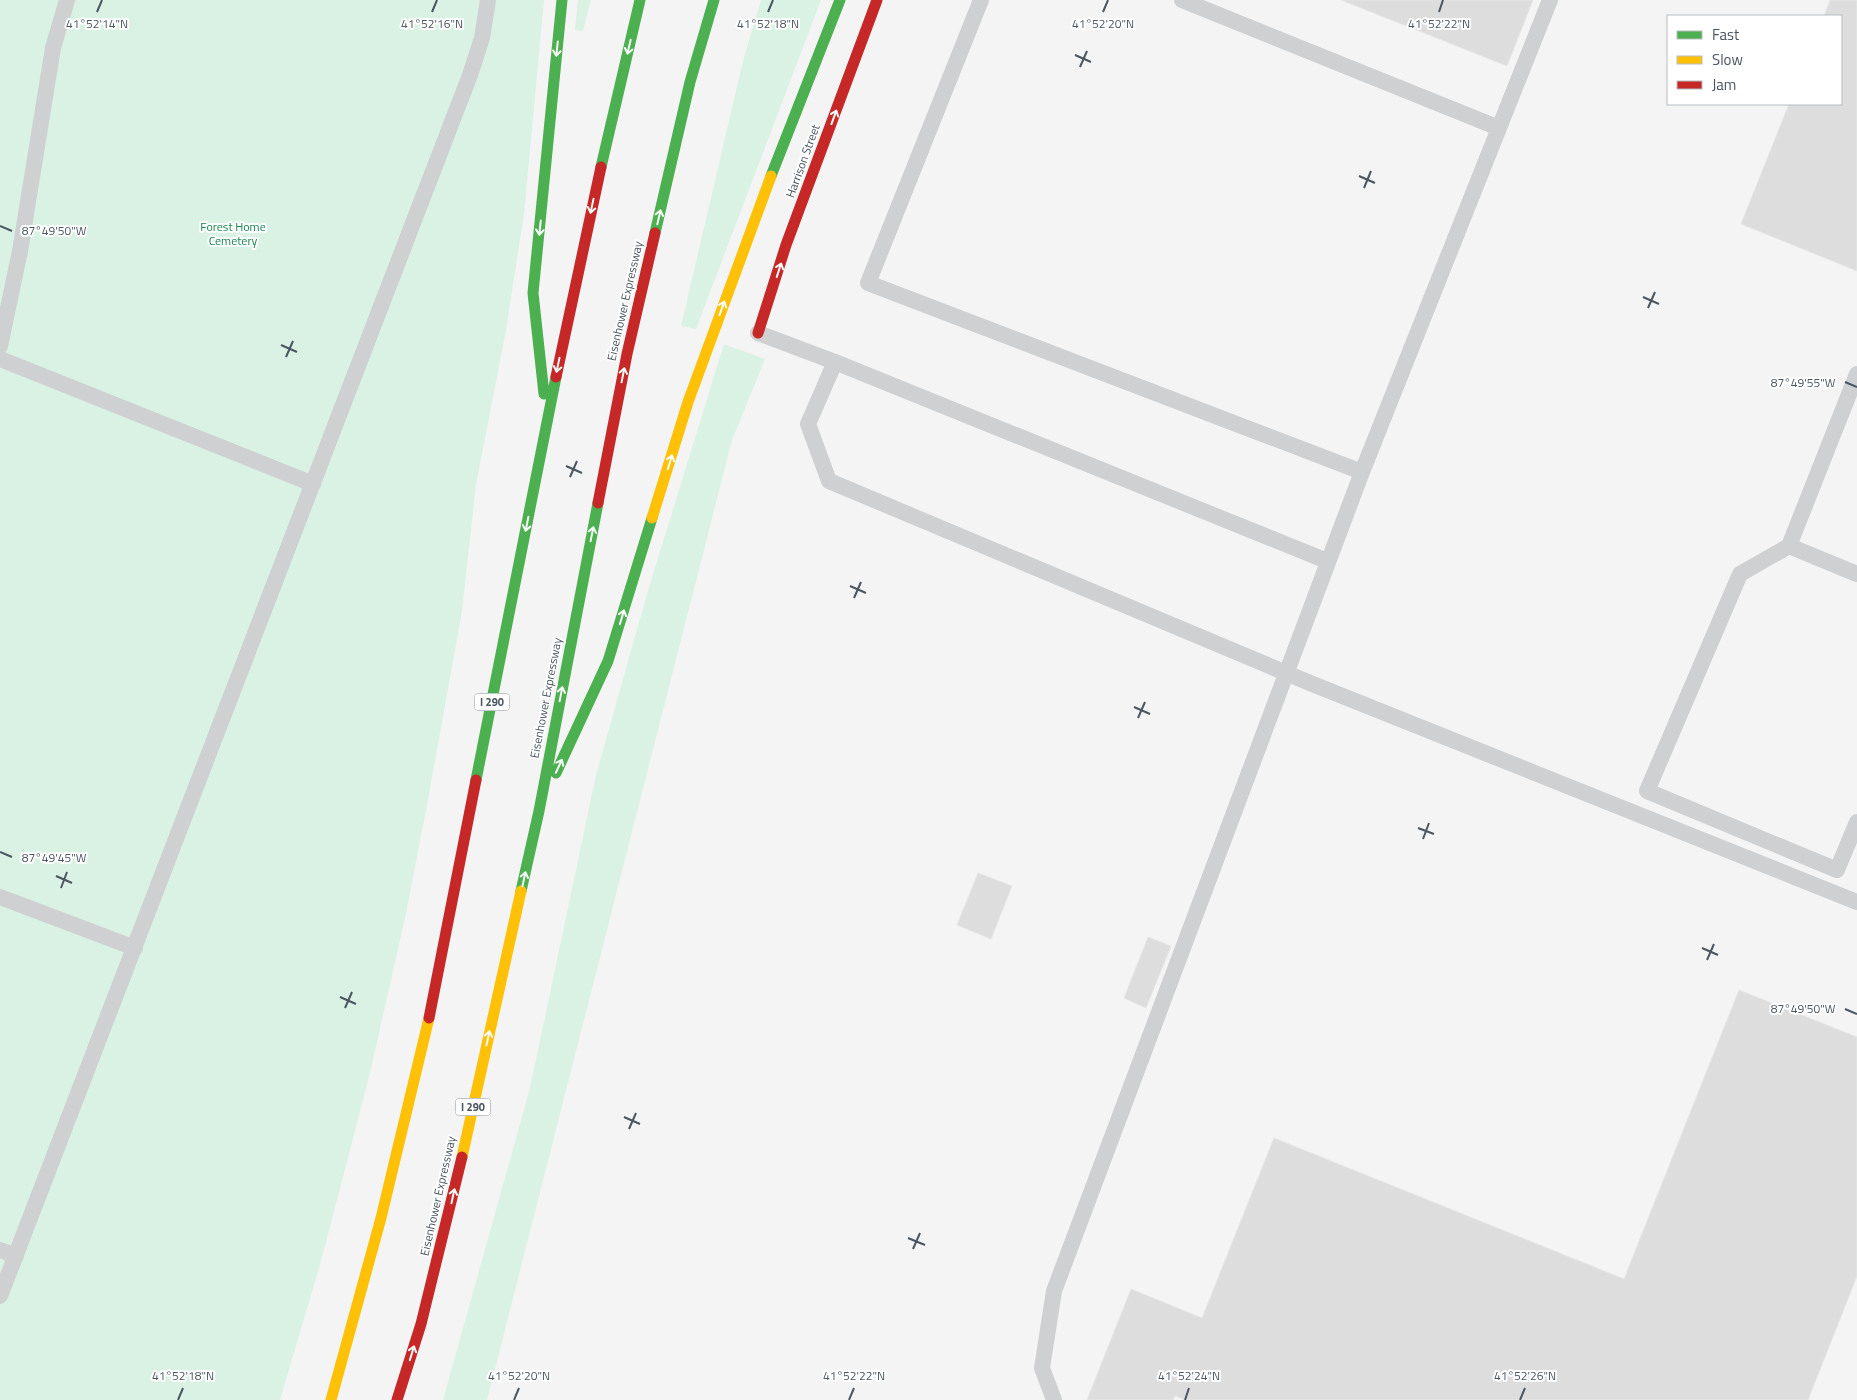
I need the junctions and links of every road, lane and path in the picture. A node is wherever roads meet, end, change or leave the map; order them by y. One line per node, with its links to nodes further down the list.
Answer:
1 (67, 0): 13 (lane)
2 (488, 0): 19 (lane)
3 (562, 0): 17 (main road, one-way to 17)
4 (640, 0): 17 (main road, I 290, one-way to 17)
5 (714, 0): 24 (main road, Eisenhower Expressway / I 290, one-way to 5)
6 (840, 0): 24 (main road, one-way to 6)
7 (877, 0): 12 (main road, Harrison Street, one-way to 7)
8 (981, 0): 18 (lane)
9 (1182, 0): 11 (lane)
10 (1550, 0): 11 (lane)
11 (1499, 128): 18 (lane)
12 (758, 333): 15 (lane)
13 (0, 346)
14 (0, 359): 19 (lane)
15 (835, 362): 21 (lane); 23 (lane)
16 (1857, 374): 20 (lane)
17 (547, 419): 32 (main road, I 290, one-way to 32)
18 (1362, 472): 21 (lane)
19 (313, 484): 28 (lane)
20 (1789, 546): 22 (lane); 25 (lane)
21 (1327, 561): 23 (lane)
22 (1857, 574)
23 (1285, 672): 27 (lane); 34 (lane)
24 (539, 811): 33 (main road, Eisenhower Expressway / I 290, one-way to 24)
25 (1857, 822)
26 (0, 897): 28 (lane)
27 (1857, 902)
28 (135, 948): 30 (lane)
29 (0, 1250): 30 (lane)
30 (16, 1256): 31 (lane)
31 (0, 1296)
32 (331, 1400)
33 (397, 1400)
34 (1054, 1400)

